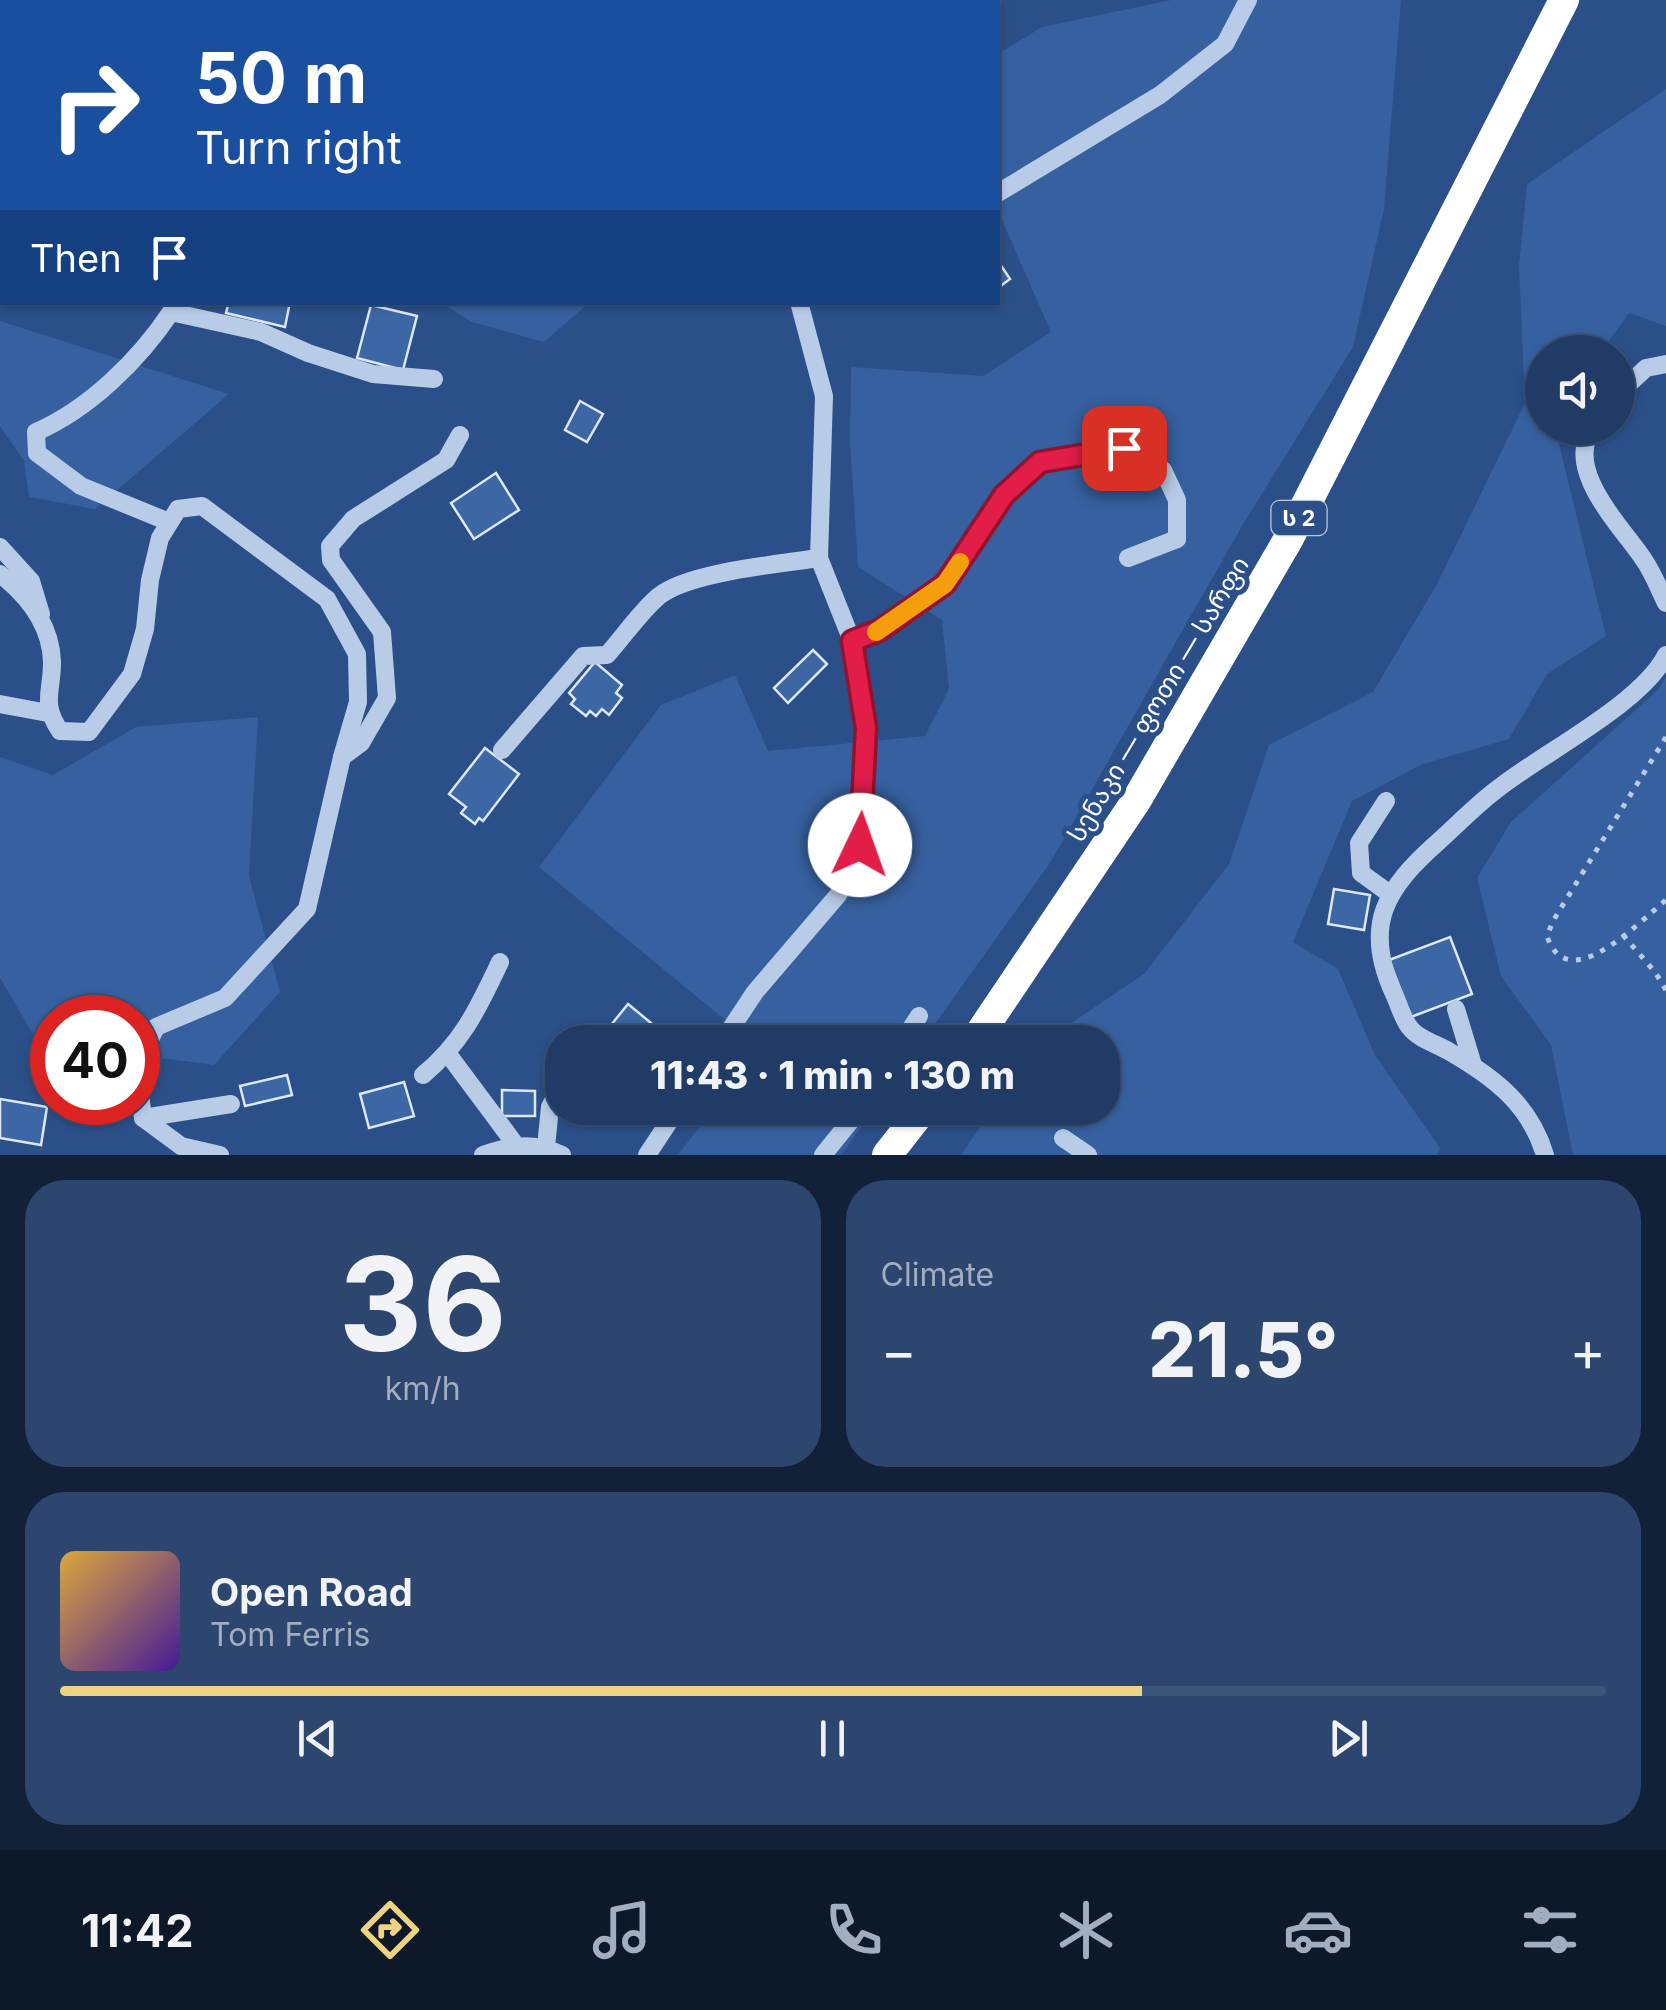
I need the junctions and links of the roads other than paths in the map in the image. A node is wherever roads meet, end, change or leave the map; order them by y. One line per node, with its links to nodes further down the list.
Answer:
1 (1248, 0): 3 (street)
2 (1564, 0): 31 (highway, სენაკი — ფოთი — სარფი / ს 2)
3 (1000, 193)
4 (800, 305): 12 (street)
5 (1666, 364): 6 (street)
6 (1635, 378)
7 (434, 379): 10 (street)
8 (460, 435): 22 (street)
9 (1587, 445): 15 (street)
10 (169, 522): 20 (street); 22 (street)
11 (0, 547): 16 (street)
12 (819, 558): 17 (street); 21 (street)
13 (1128, 558): 17 (street)
14 (0, 574): 16 (street)
15 (1666, 603)
16 (43, 619): 20 (street)
17 (852, 641): 29 (street)
18 (1666, 655): 24 (street)
19 (0, 704): 20 (street)
20 (48, 713)
21 (502, 750)
22 (342, 757): 28 (street)
23 (1386, 800): 24 (street)
24 (1390, 894): 33 (street)
25 (500, 962): 32 (street)
26 (1456, 1009): 33 (street)
27 (919, 1016): 30 (street)
28 (160, 1025)
29 (734, 1025)
30 (913, 1025)
31 (987, 1025)
32 (448, 1054): 34 (street); 43 (street)
33 (1474, 1066): 50 (street)
34 (423, 1075)
35 (231, 1104): 36 (street)
36 (160, 1115)
37 (152, 1125): 44 (street)
38 (545, 1125): 43 (street)
39 (666, 1125): 46 (street)
40 (847, 1125): 47 (street)
41 (911, 1125): 48 (highway)
42 (1063, 1138): 49 (street)
43 (538, 1150): 45 (street)
44 (220, 1155)
45 (483, 1155)
46 (646, 1155)
47 (823, 1155)
48 (888, 1155)
49 (1088, 1155)
50 (1545, 1155)

